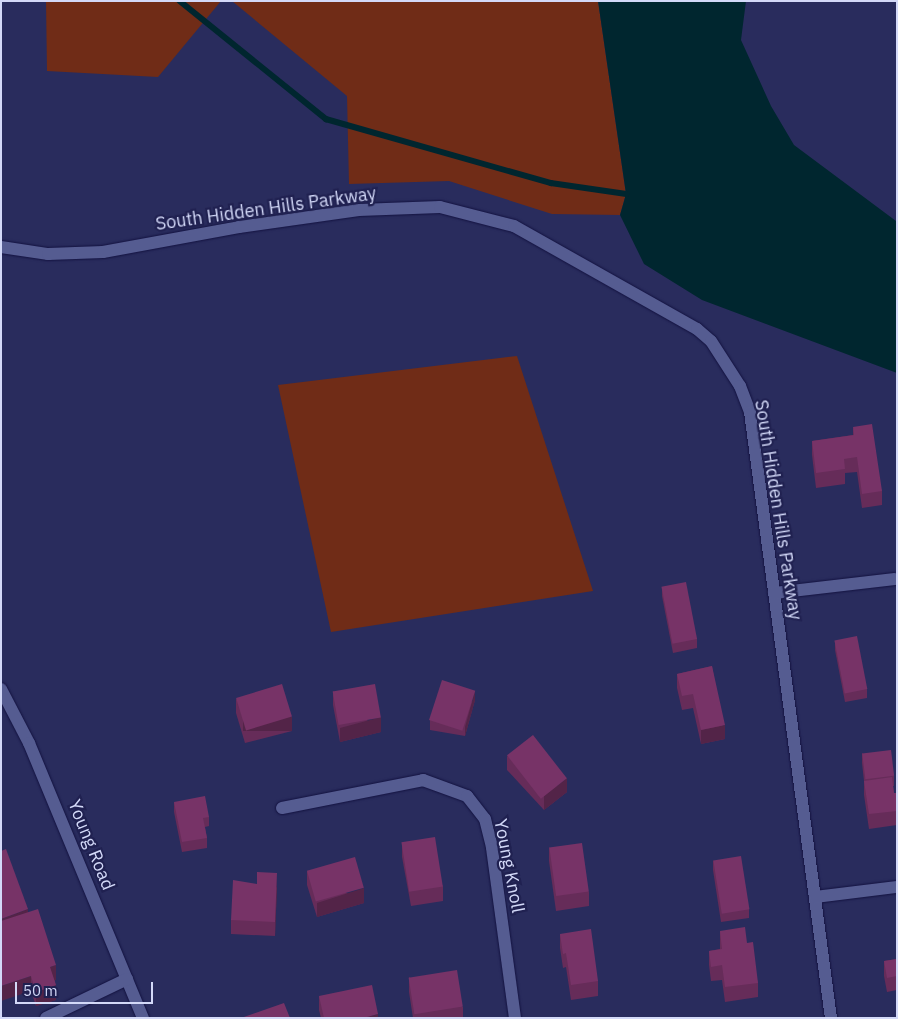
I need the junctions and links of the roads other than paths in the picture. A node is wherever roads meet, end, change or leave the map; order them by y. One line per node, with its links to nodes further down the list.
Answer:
1 (1, 247): 3 (street, South Hidden Hills Parkway)
2 (895, 579): 3 (street)
3 (774, 593): 7 (street, South Hidden Hills Parkway)
4 (1, 689): 8 (street, Young Road)
5 (282, 808): 11 (street, Young Knoll)
6 (897, 887): 7 (street)
7 (815, 897): 12 (street, South Hidden Hills Parkway)
8 (127, 980): 9 (street); 10 (street, Young Road)
9 (46, 1018)
10 (143, 1018)
11 (515, 1018)
12 (831, 1018)

